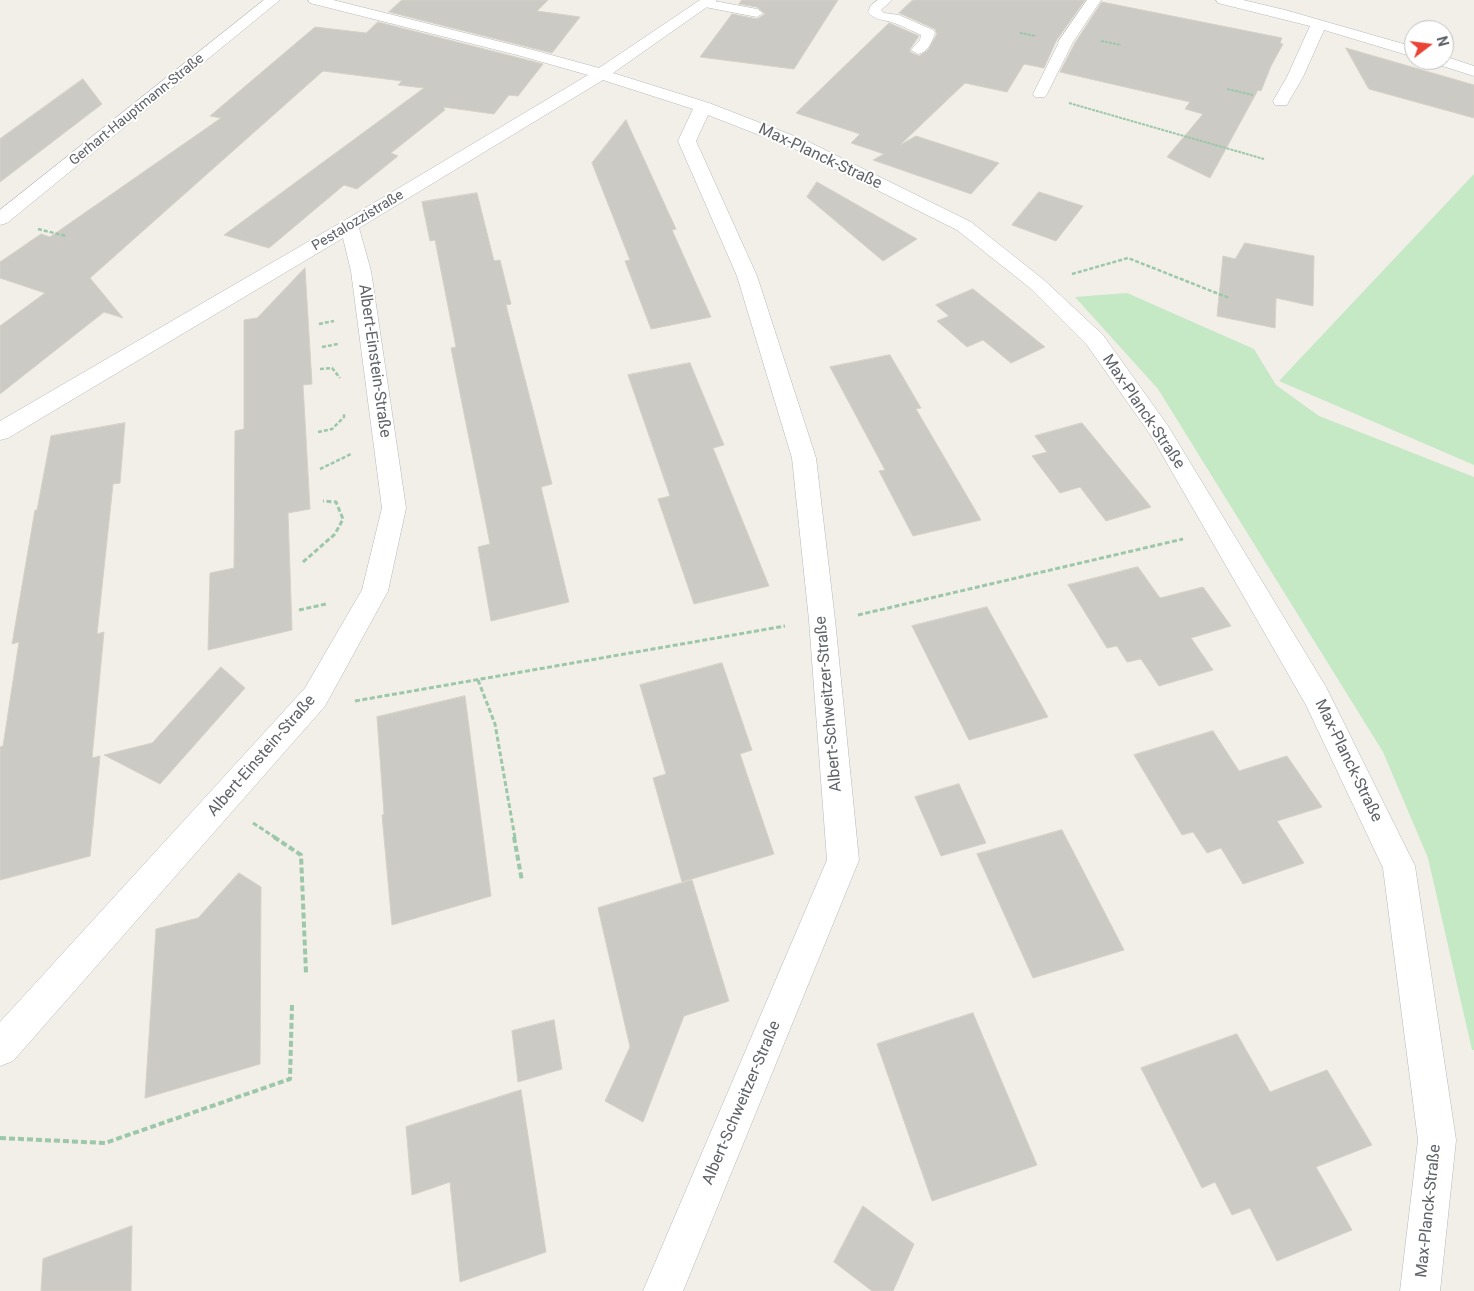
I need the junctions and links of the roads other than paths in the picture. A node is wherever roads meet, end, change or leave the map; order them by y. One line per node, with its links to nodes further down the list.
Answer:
1 (273, 0): 18 (street, Gerhart-Hauptmann-Straße)
2 (315, 0): 14 (street, Max-Planck-Straße)
3 (886, 0): 11 (lane)
4 (1094, 0): 9 (street)
5 (1223, 0): 8 (street)
6 (707, 1): 7 (lane); 14 (street, Pestalozzistraße)
7 (757, 13)
8 (1319, 24): 10 (street); 16 (street)
9 (1066, 42): 15 (lane)
10 (1404, 49)
11 (918, 50)
12 (1454, 65): 13 (street)
13 (1474, 71)
14 (601, 74): 17 (street, Max-Planck-Straße); 19 (street, Pestalozzistraße)
15 (1040, 94)
16 (1280, 101)
17 (703, 107): 22 (street, Albert-Schweitzer-Straße); 23 (street, Max-Planck-Straße)
18 (0, 218)
19 (349, 226): 20 (street, Pestalozzistraße); 21 (street, Albert-Einstein-Straße)
20 (0, 432)
21 (0, 1048)
22 (663, 1291)
23 (1420, 1291)

